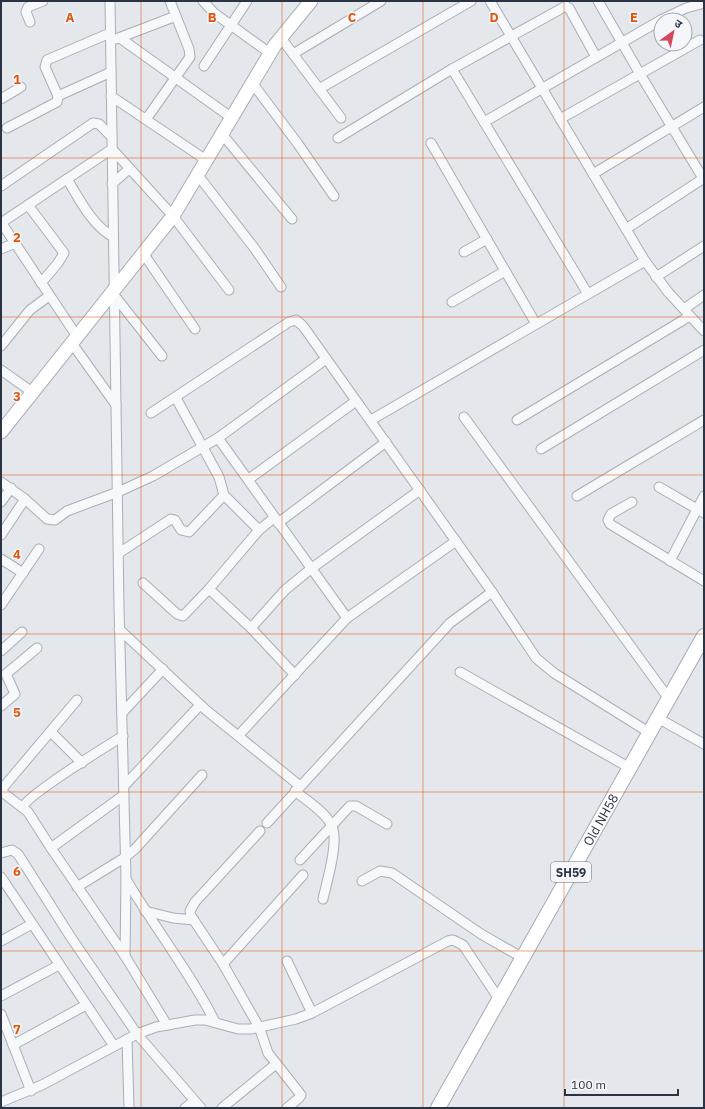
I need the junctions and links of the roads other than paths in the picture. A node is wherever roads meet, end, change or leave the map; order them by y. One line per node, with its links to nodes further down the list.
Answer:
1 (43, 1): 15 (street)
2 (110, 1): 18 (street)
3 (170, 1): 14 (street)
4 (203, 1): 16 (street)
5 (247, 1): 16 (street)
6 (381, 1): 25 (street)
7 (471, 1): 35 (street)
8 (598, 1): 23 (street)
9 (310, 2): 21 (street)
10 (492, 2): 19 (street)
11 (704, 3): 12 (street)
12 (684, 4): 13 (street)
13 (672, 12)
14 (176, 16): 20 (street); 31 (street)
15 (30, 22)
16 (231, 25): 24 (street); 27 (street)
17 (653, 25): 23 (street)
18 (110, 37): 20 (street); 29 (street); 36 (street)
19 (511, 37): 26 (street); 28 (street); 34 (street)
20 (120, 38): 31 (street)
21 (281, 38): 24 (street); 25 (street)
22 (700, 40): 30 (street)
23 (622, 42): 26 (street); 30 (street)
24 (271, 54): 32 (street)
25 (293, 54): 35 (street)
26 (596, 57): 34 (street)
27 (204, 66)
28 (452, 69): 44 (street); 49 (street)
29 (110, 72): 36 (street); 37 (street)
30 (640, 74): 43 (street); 45 (street)
31 (176, 79): 40 (street); 41 (street)
32 (253, 84): 41 (street); 60 (street)
33 (21, 87): 38 (street)
34 (541, 88): 43 (street); 44 (street)
35 (319, 90): 42 (street)
36 (58, 96): 46 (street)
37 (111, 96): 40 (street); 48 (street)
38 (1, 99)
39 (704, 107): 45 (street)
40 (147, 118): 52 (street)
41 (232, 118): 47 (street)
42 (341, 118)
43 (560, 120): 55 (street)
44 (484, 122): 80 (street)
45 (672, 126): 55 (street); 57 (street)
46 (7, 128)
47 (222, 134): 52 (street); 63 (street)
48 (112, 137): 51 (street); 59 (street)
49 (338, 138)
50 (431, 143): 67 (street)
51 (112, 149): 53 (street); 56 (street); 58 (street)
52 (206, 160): 54 (street)
53 (129, 169): 58 (street); 62 (street)
54 (197, 174): 62 (street); 77 (street)
55 (593, 174): 65 (street)
56 (67, 179): 61 (street); 66 (street)
57 (704, 179): 65 (street)
58 (112, 184): 66 (street)
59 (1, 186)
60 (334, 196)
61 (28, 205): 64 (street); 76 (street)
62 (173, 216): 72 (street); 78 (street)
63 (292, 219)
64 (1, 223): 68 (street)
65 (626, 229): 73 (street)
66 (113, 238): 79 (street)
67 (487, 239): 71 (street); 74 (street)
68 (15, 243): 70 (street); 76 (street)
69 (704, 246): 75 (street)
70 (1, 249)
71 (464, 252)
72 (143, 254): 79 (street); 86 (street)
73 (645, 261): 75 (street); 80 (street)
74 (505, 271): 83 (street); 85 (street)
75 (656, 277): 84 (street)
76 (41, 283): 82 (street)
77 (281, 287)
78 (229, 290)
79 (114, 292): 88 (street); 91 (street); 97 (street)
80 (588, 294): 85 (street)
81 (704, 295): 84 (street)
82 (49, 296): 88 (street); 89 (street)
83 (452, 302)
84 (687, 313): 87 (street); 101 (street)
85 (536, 324): 100 (street)
86 (195, 329)
87 (704, 331)
88 (74, 339): 94 (street); 97 (street)
89 (1, 346)
90 (704, 350): 107 (street)
91 (162, 356)
92 (326, 359): 95 (street); 96 (street); 104 (street)
93 (1, 370): 94 (street)
94 (32, 392): 103 (street)
95 (176, 398): 98 (street); 106 (street)
96 (356, 401): 100 (street); 108 (street)
97 (116, 405): 113 (street)
98 (151, 413)
99 (464, 417): 147 (street)
100 (371, 420): 105 (street)
101 (516, 420)
102 (704, 420): 115 (street)
103 (1, 432)
104 (218, 438): 106 (street); 108 (street)
105 (386, 442): 112 (street); 121 (street)
106 (203, 446): 113 (street); 114 (street)
107 (541, 449)
108 (249, 480): 121 (street)
109 (1, 482): 111 (street)
110 (659, 487): 120 (street)
111 (11, 488): 117 (street); 118 (street)
112 (420, 490): 124 (street); 129 (street)
113 (118, 492): 117 (street); 126 (street)
114 (224, 495): 122 (street); 126 (street)
115 (577, 496)
116 (704, 496): 120 (street)
117 (26, 499): 123 (street)
118 (1, 502)
119 (632, 502): 128 (street)
120 (701, 511): 128 (street)
121 (276, 520): 122 (street); 129 (street)
122 (259, 530): 133 (street)
123 (1, 535)
124 (456, 541): 134 (street); 136 (street)
125 (39, 549): 130 (street)
126 (119, 553): 138 (street)
127 (1, 558): 130 (street)
128 (670, 561): 131 (street)
129 (312, 568): 136 (street); 137 (street)
130 (23, 573): 135 (street)
131 (704, 581)
132 (143, 583): 133 (street)
133 (209, 589): 137 (street)
134 (492, 592): 154 (street); 161 (street)
135 (1, 605)
136 (347, 618): 146 (street)
137 (251, 628): 146 (street)
138 (119, 629): 144 (street); 151 (street)
139 (22, 632): 143 (street)
140 (704, 636): 147 (main road, Old NH58 / SH59)
141 (37, 648): 150 (street)
142 (704, 648): 152 (main road, Old NH58 / SH59)
143 (1, 650)
144 (163, 669): 149 (street); 151 (street)
145 (460, 672): 159 (street)
146 (295, 675): 156 (street)
147 (669, 699): 154 (main road, Old NH58 / SH59)
148 (77, 700): 153 (street)
149 (200, 705): 156 (street); 162 (street)
150 (1, 706)
151 (122, 713): 155 (street)
152 (663, 721): 157 (street); 189 (main road, Old NH58 / SH59)
153 (51, 732): 158 (street); 163 (street)
154 (650, 733): 159 (main road, Old NH58 / SH59)
155 (123, 736): 158 (street); 162 (street)
156 (238, 736): 161 (street)
157 (704, 744)
158 (82, 763): 164 (street)
159 (630, 768): 184 (main road, Old NH58 / SH59)
160 (202, 775): 171 (street)
161 (297, 788): 165 (street); 167 (street)
162 (124, 790): 169 (street); 171 (street)
163 (1, 792): 164 (street)
164 (23, 807): 169 (street)
165 (267, 823)
166 (387, 824): 167 (street)
167 (332, 825): 172 (street); 178 (street)
168 (260, 831): 180 (street)
169 (51, 848): 177 (street)
170 (1, 853): 196 (street)
171 (124, 858): 174 (street); 177 (street)
172 (300, 860)
173 (303, 875): 186 (street)
174 (126, 878): 179 (street); 183 (street)
175 (362, 882): 184 (street)
176 (2, 883): 181 (street)
177 (77, 887): 183 (street)
178 (322, 899)
179 (145, 912): 180 (street); 193 (street)
180 (194, 920): 186 (street)
181 (32, 924): 182 (street); 187 (street)
182 (1, 941)
183 (125, 956): 194 (street)
184 (523, 958): 189 (main road, Old NH58 / SH59)
185 (287, 961): 191 (street)
186 (223, 964): 195 (street)
187 (59, 965): 188 (street); 190 (street)
188 (1, 996)
189 (501, 1002): 191 (street); 209 (main road, Old NH58 / SH59); 210 (main road, Old NH58 / SH59)
190 (86, 1005): 198 (street); 199 (street)
191 (312, 1013): 195 (street)
192 (1, 1014): 198 (street)
193 (215, 1022): 194 (street); 195 (street)
194 (167, 1025): 196 (street)
195 (259, 1027): 200 (street)
196 (137, 1034): 197 (street); 203 (street)
197 (127, 1039): 199 (street); 205 (street)
198 (13, 1045): 201 (street)
199 (114, 1046): 201 (street)
200 (276, 1064): 204 (street); 208 (street)
201 (31, 1091): 202 (street)
202 (1, 1102)
203 (197, 1104): 206 (street)
204 (235, 1104): 207 (street)
205 (128, 1108)
206 (185, 1108)
207 (222, 1108)
208 (287, 1108)
209 (438, 1108)
210 (444, 1108)

